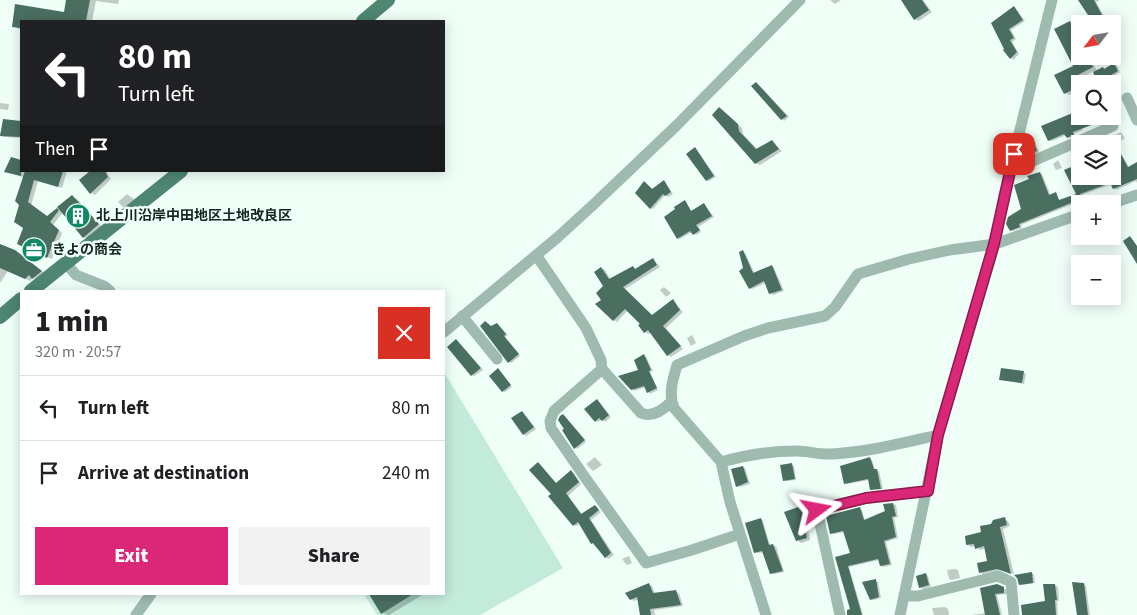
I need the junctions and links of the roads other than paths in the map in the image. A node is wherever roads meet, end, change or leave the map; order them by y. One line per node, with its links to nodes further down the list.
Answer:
1 (388, 0): 4 (main road)
2 (800, 0): 14 (street)
3 (1052, 0): 8 (street)
4 (364, 20)
5 (1127, 98): 6 (street)
6 (1137, 120)
7 (1112, 126): 8 (street)
8 (1010, 171): 13 (street)
9 (180, 172): 15 (main road)
10 (1137, 195): 11 (street)
11 (1121, 200)
12 (1071, 217): 13 (street)
13 (994, 244): 24 (street); 25 (street)
14 (536, 254): 19 (street); 23 (street)
15 (65, 262): 16 (main road); 17 (street)
16 (32, 290)
17 (109, 290)
18 (20, 300): 20 (main road)
19 (462, 316): 21 (street); 22 (street)
20 (0, 317)
21 (445, 331)
22 (497, 360)
23 (602, 369): 24 (street); 28 (street)
24 (672, 402): 26 (street)
25 (938, 435): 26 (street); 27 (street)
26 (721, 462): 28 (street)
27 (928, 491): 30 (street); 33 (street)
28 (740, 534): 32 (street)
29 (150, 595): 31 (street)
30 (904, 596): 34 (street); 35 (street)
31 (136, 615)
32 (766, 615)
33 (840, 615)
34 (900, 615)
35 (1014, 615)

